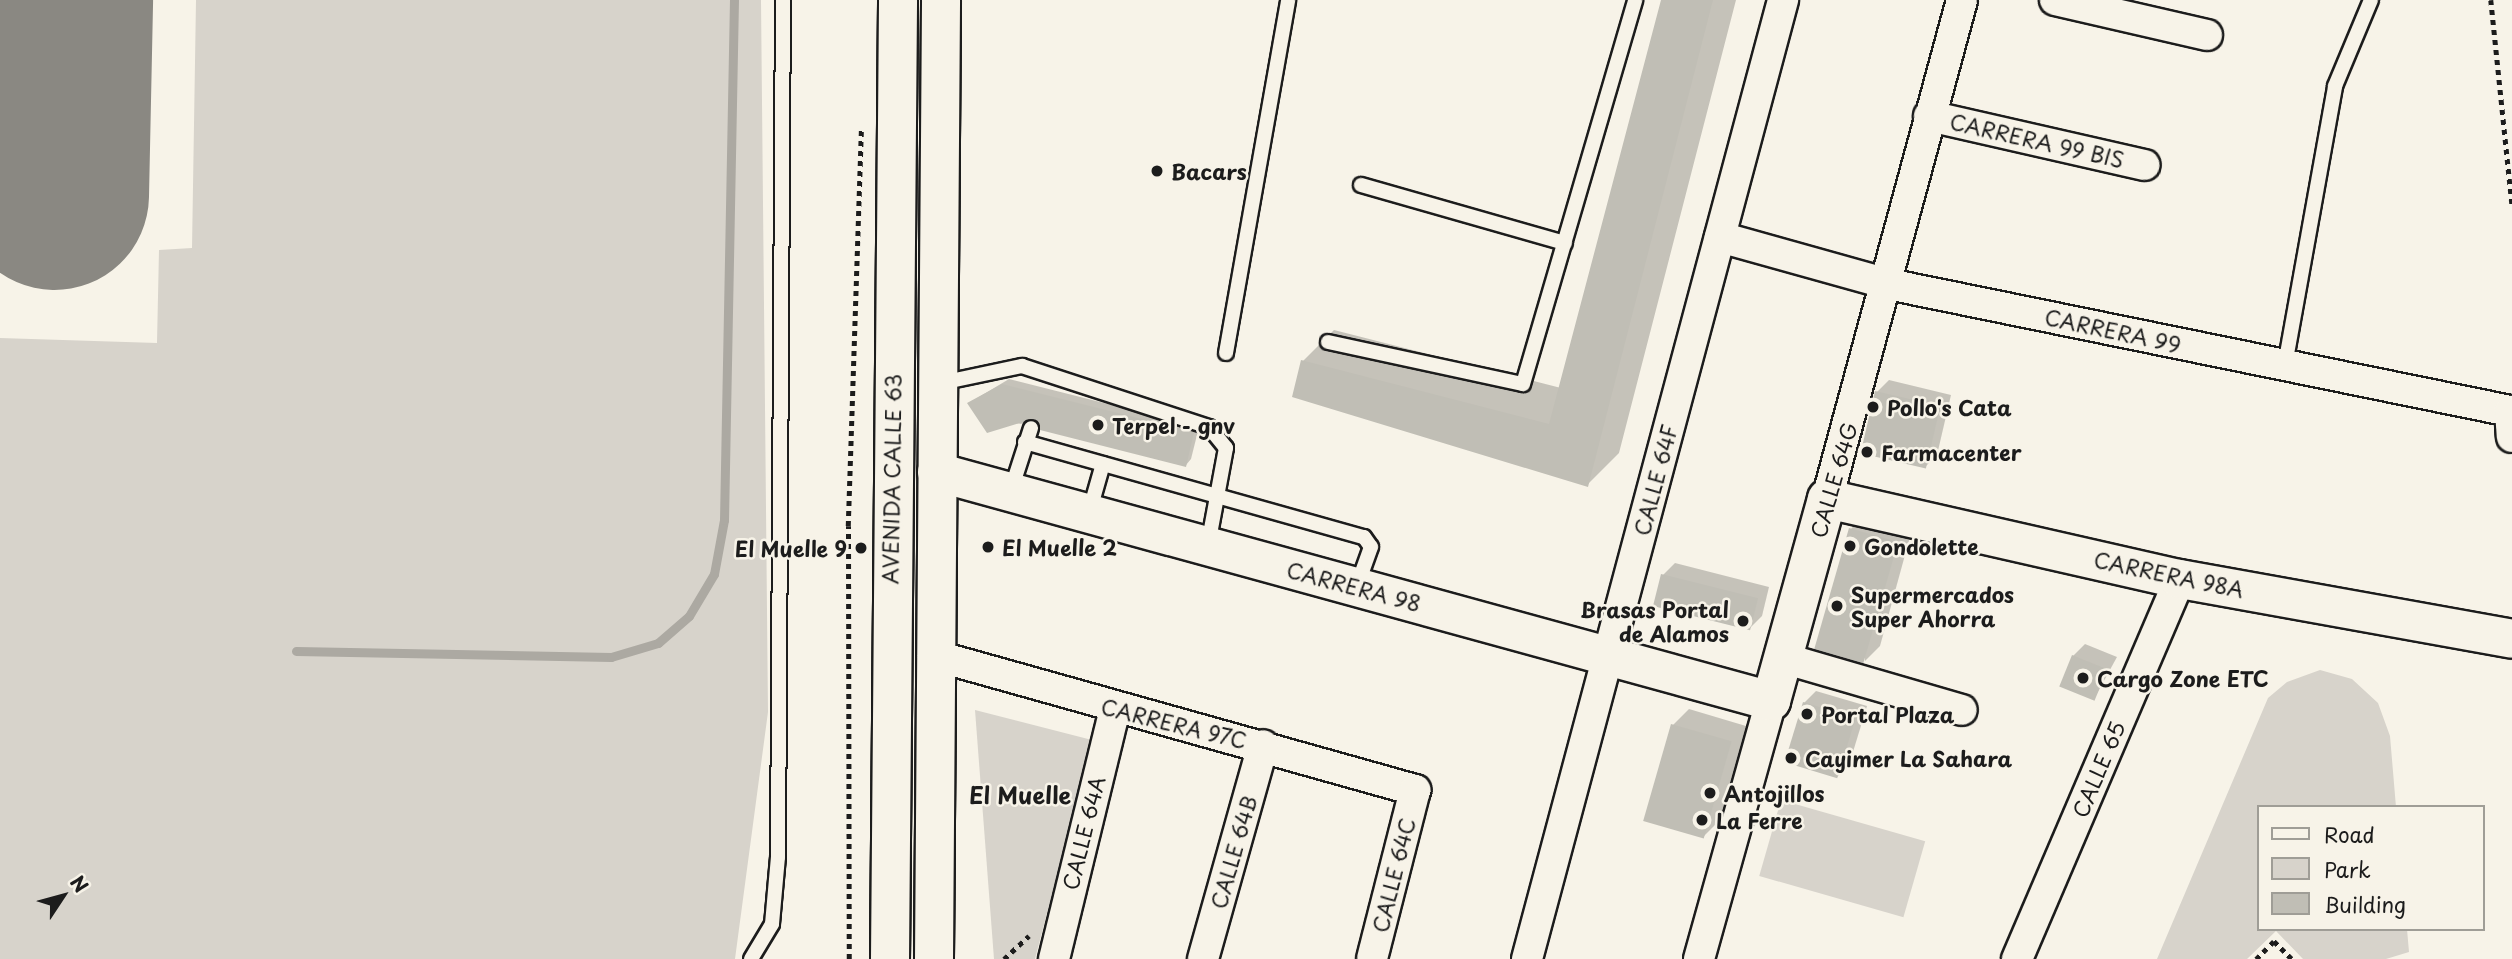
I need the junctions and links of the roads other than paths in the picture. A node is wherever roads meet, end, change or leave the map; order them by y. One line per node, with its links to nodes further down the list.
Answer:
1 (783, 0): 44 (lane)
2 (898, 0): 45 (main road, AVENIDA CALLE 63)
3 (941, 0): 21 (main road)
4 (1287, 0): 18 (lane)
5 (1635, 0): 15 (lane)
6 (1783, 0): 14 (street, CALLE 64F)
7 (1962, 0): 11 (street, CALLE 64G)
8 (2055, 0): 10 (street)
9 (2371, 0): 19 (lane)
10 (2207, 35)
11 (1929, 116): 12 (street, CARRERA 99 BIS); 16 (street, CALLE 64G)
12 (2146, 165)
13 (1361, 185): 15 (lane)
14 (1720, 237): 16 (street, CARRERA 99); 36 (street, CALLE 64F)
15 (1565, 243): 17 (lane)
16 (1888, 284): 19 (street, CARRERA 99); 30 (street, CALLE 64G)
17 (1328, 342)
18 (1226, 353)
19 (2285, 365): 23 (street, CARRERA 99)
20 (1046, 375): 21 (lane); 22 (lane); 29 (lane)
21 (937, 384): 27 (main road)
22 (1041, 391)
23 (2511, 424)
24 (1031, 428): 25 (lane)
25 (1025, 442): 26 (lane); 28 (lane)
26 (1103, 464): 29 (lane); 31 (lane)
27 (937, 472): 28 (main road, CARRERA 98); 37 (main road)
28 (1010, 493): 31 (main road, CARRERA 98)
29 (1222, 496): 32 (lane); 34 (lane)
30 (1827, 499): 33 (main road, CARRERA 98A); 38 (main road, CALLE 64G)
31 (1089, 514): 32 (main road, CARRERA 98)
32 (1207, 546): 34 (main road, CARRERA 98)
33 (2180, 579): 35 (main road, CARRERA 98A); 52 (street, CALLE 65)
34 (1356, 587): 36 (main road, CARRERA 98)
35 (2512, 639)
36 (1609, 653): 39 (main road, CARRERA 98); 50 (street, CALLE 64F)
37 (933, 655): 40 (street, CARRERA 97C); 46 (main road)
38 (1783, 658): 39 (main road, CALLE 64G); 41 (street)
39 (1772, 701): 51 (street, CALLE 64G)
40 (1115, 709): 42 (street, CARRERA 97C); 47 (street, CALLE 64A)
41 (1962, 710)
42 (1263, 745): 43 (street, CARRERA 97C); 48 (street, CALLE 64B)
43 (1415, 790): 49 (street, CALLE 64C)
44 (751, 959)
45 (890, 959)
46 (934, 959)
47 (1054, 959)
48 (1203, 959)
49 (1372, 959)
50 (1527, 959)
51 (1699, 959)
52 (2017, 959)

